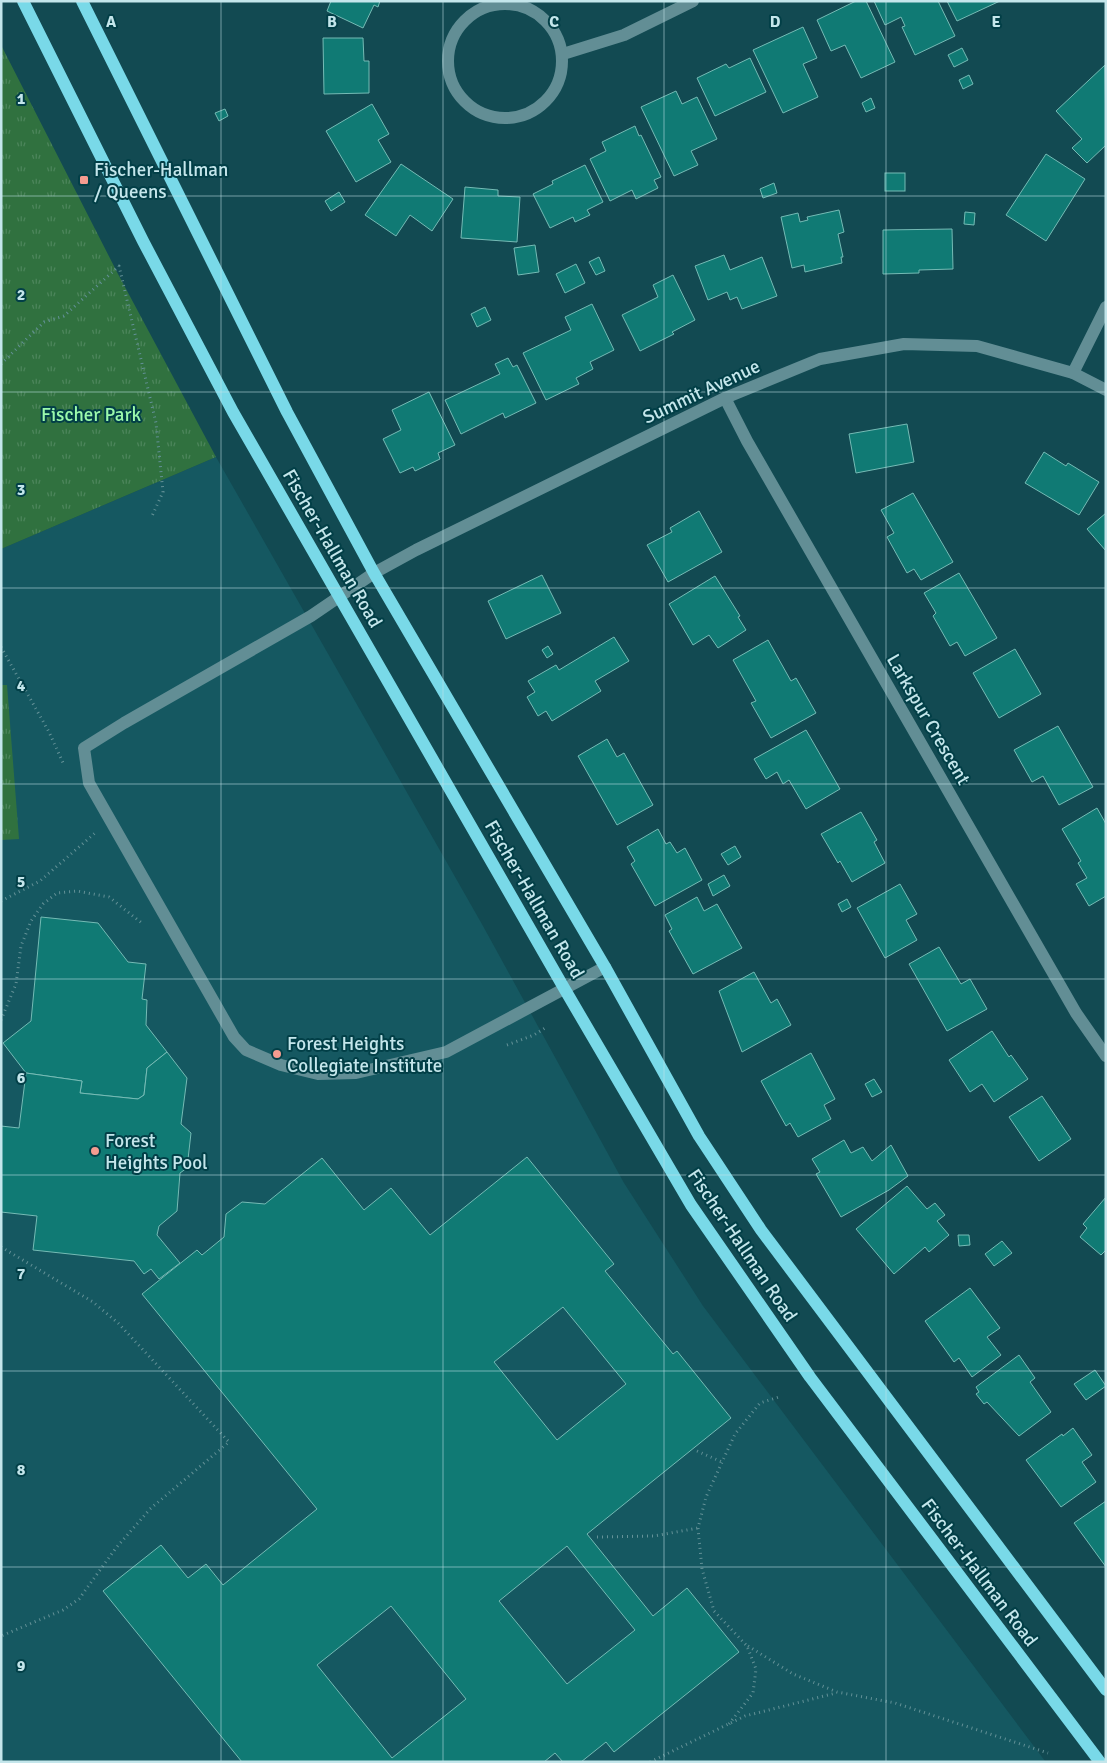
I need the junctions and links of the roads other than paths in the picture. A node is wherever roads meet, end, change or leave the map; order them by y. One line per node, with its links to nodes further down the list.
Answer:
1 (23, 1): 10 (main road, Fischer-Hallman Road)
2 (82, 1): 9 (main road, Fischer-Hallman Road)
3 (693, 1): 4 (street)
4 (563, 54): 4 (street)
5 (1106, 307): 6 (street)
6 (1073, 373): 7 (street, Summit Avenue); 8 (street, Summit Avenue)
7 (1106, 390)
8 (725, 398): 9 (street, Summit Avenue); 13 (street, Larkspur Crescent)
9 (374, 573): 10 (street, Summit Avenue); 11 (main road, Fischer-Hallman Road)
10 (339, 596): 12 (main road, Fischer-Hallman Road); 12 (street, Summit Avenue)
11 (605, 967): 12 (street); 14 (main road, Fischer-Hallman Road)
12 (564, 988): 15 (main road, Fischer-Hallman Road)
13 (1106, 1056)
14 (1106, 1690)
15 (1100, 1762)

